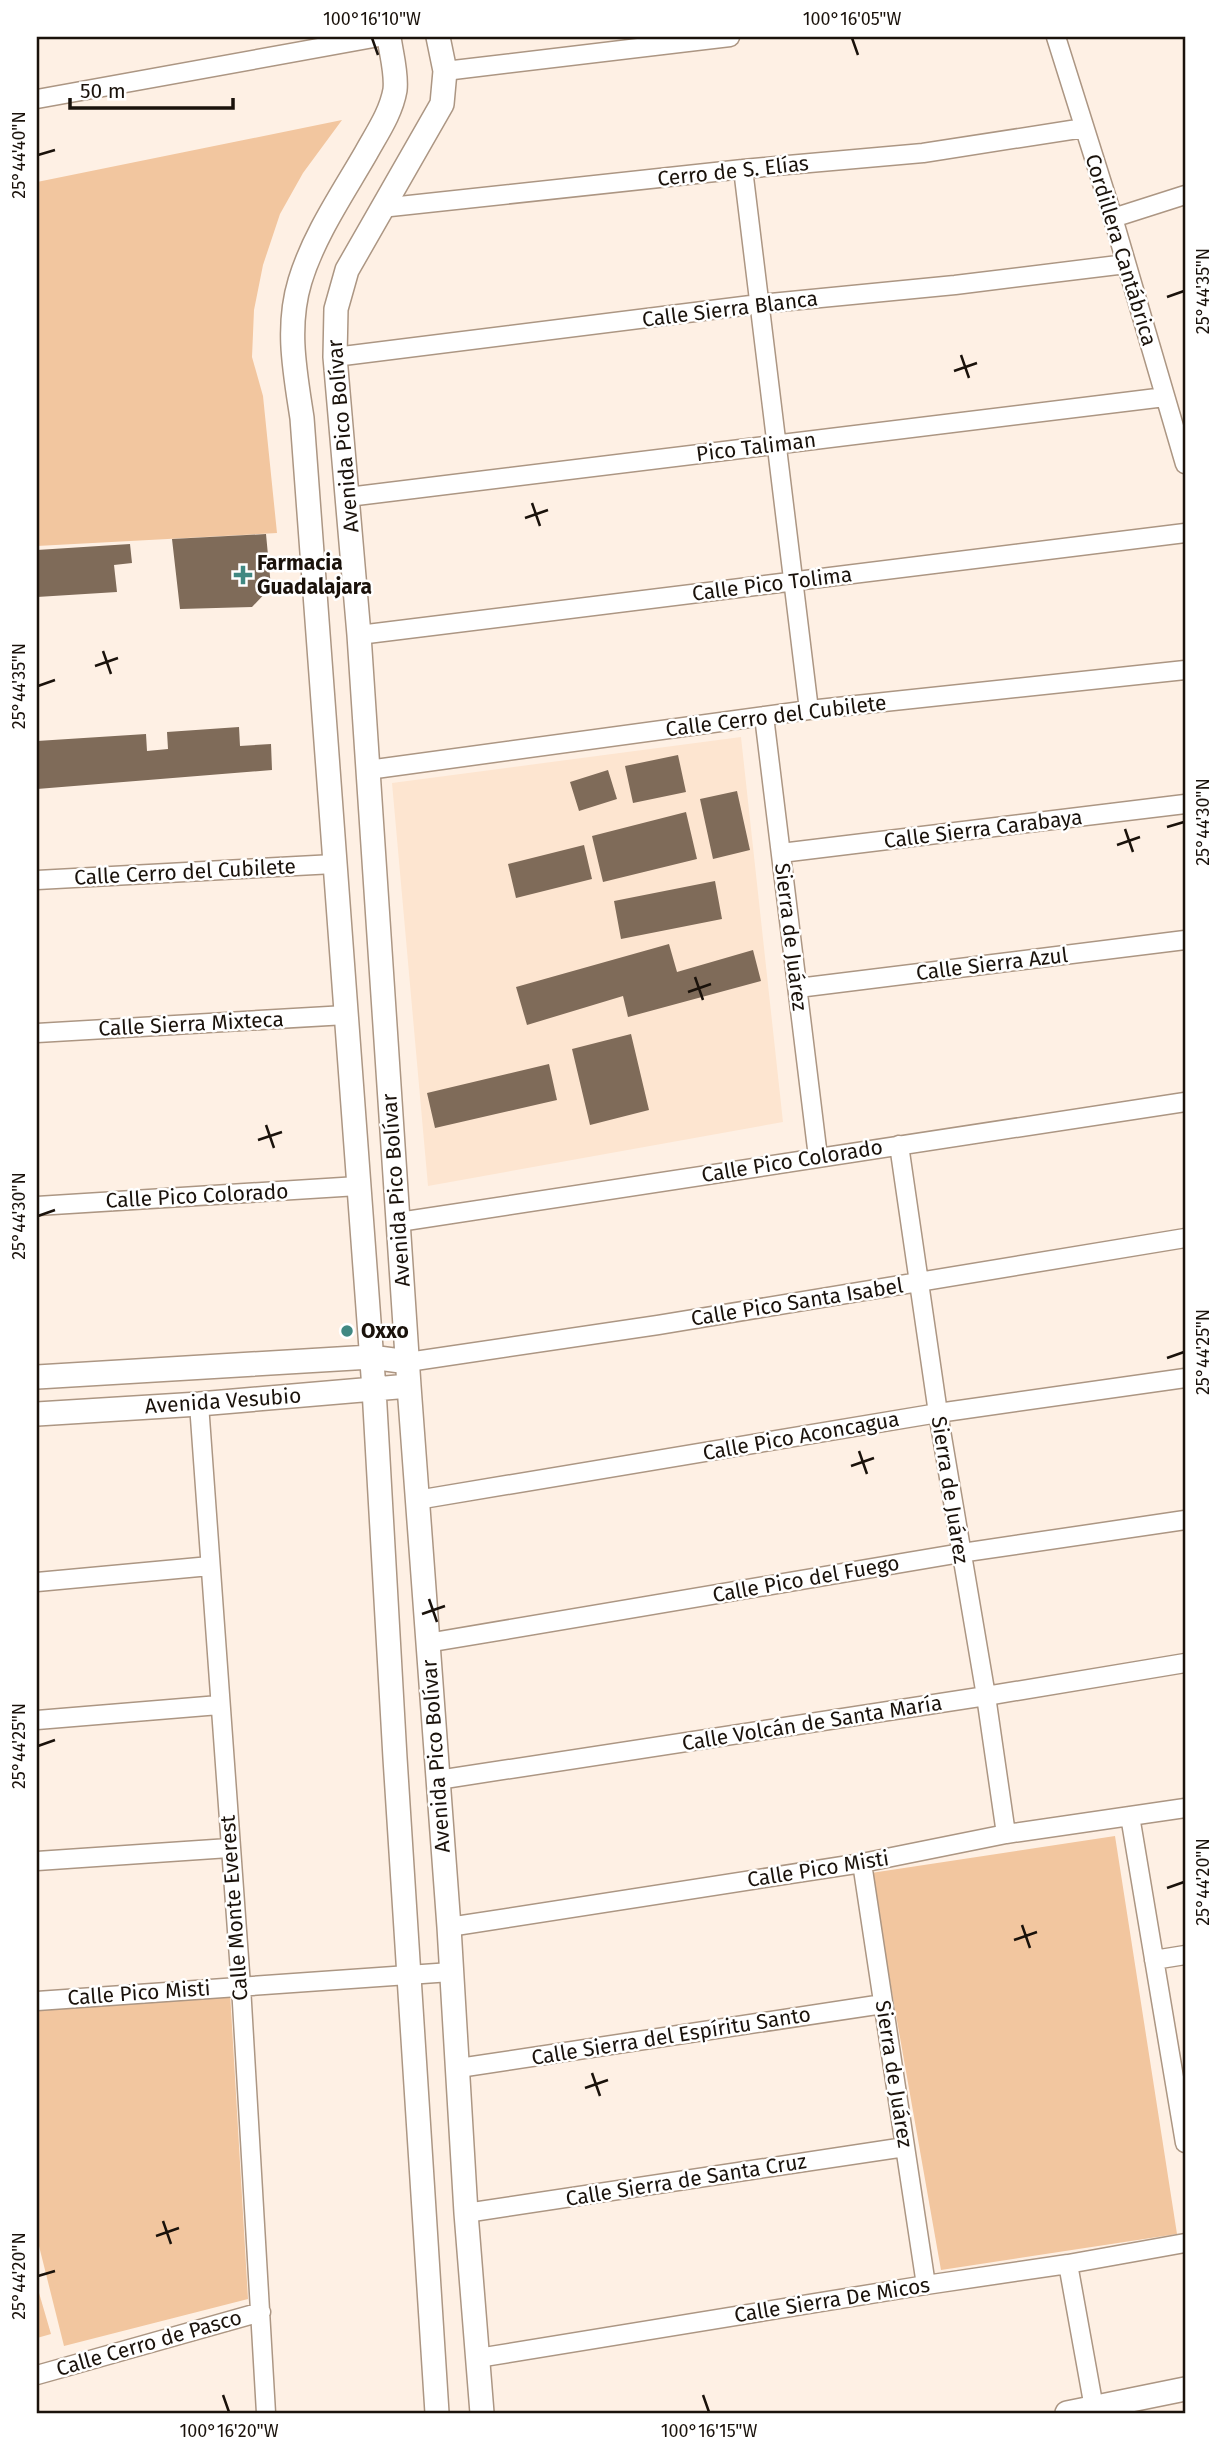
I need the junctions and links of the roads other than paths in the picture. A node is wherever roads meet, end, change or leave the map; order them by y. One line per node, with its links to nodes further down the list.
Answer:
1 (379, 37): 7 (street)
2 (389, 37): 29 (street, Avenida Pico Bolívar)
3 (438, 37): 6 (street, Avenida Pico Bolívar)
4 (730, 37): 6 (street)
5 (1056, 37): 8 (street, Cordillera Cantábrica)
6 (445, 71): 11 (street, Avenida Pico Bolívar)
7 (37, 99)
8 (1084, 128): 9 (street, Cerro de S. Elías); 12 (street, Cordillera Cantábrica)
9 (743, 169): 11 (street, Cerro de S. Elías); 14 (street)
10 (1185, 195): 12 (street)
11 (381, 208): 15 (street, Avenida Pico Bolívar)
12 (1113, 218): 13 (street, Cordillera Cantábrica)
13 (1126, 264): 14 (street, Calle Sierra Blanca); 16 (street, Cordillera Cantábrica)
14 (760, 304): 15 (street, Calle Sierra Blanca); 17 (street)
15 (335, 357): 19 (street, Avenida Pico Bolívar)
16 (1165, 397): 17 (street, Pico Taliman); 18 (street, Cordillera Cantábrica)
17 (778, 444): 19 (street, Pico Taliman); 21 (street)
18 (1185, 464)
19 (348, 497): 22 (street, Avenida Pico Bolívar)
20 (1185, 533): 21 (street, Calle Pico Tolima)
21 (795, 581): 22 (street, Calle Pico Tolima); 24 (street)
22 (359, 635): 26 (street, Avenida Pico Bolívar)
23 (1185, 670): 24 (street, Calle Cerro del Cubilete)
24 (809, 710): 25 (street, Calle Cerro del Cubilete)
25 (764, 716): 26 (street, Calle Cerro del Cubilete); 28 (street, Sierra de Juárez)
26 (368, 770): 40 (street, Avenida Pico Bolívar)
27 (1185, 804): 28 (street, Calle Sierra Carabaya)
28 (781, 853): 32 (street, Sierra de Juárez)
29 (334, 864): 30 (street, Calle Cerro del Cubilete); 33 (street, Avenida Pico Bolívar)
30 (37, 880)
31 (1185, 940): 32 (street, Calle Sierra Azul)
32 (798, 988): 37 (street, Sierra de Juárez)
33 (346, 1015): 34 (street, Calle Sierra Mixteca); 38 (street, Avenida Pico Bolívar)
34 (37, 1032)
35 (1185, 1102): 36 (street, Calle Pico Colorado)
36 (899, 1145): 37 (street, Calle Pico Colorado); 42 (street, Sierra de Juárez)
37 (818, 1157): 40 (street, Calle Pico Colorado)
38 (358, 1186): 39 (street, Calle Pico Colorado); 43 (street, Avenida Pico Bolívar)
39 (37, 1206)
40 (399, 1222): 44 (street, Avenida Pico Bolívar)
41 (1185, 1238): 42 (street, Calle Pico Santa Isabel)
42 (918, 1282): 44 (street, Calle Pico Santa Isabel); 50 (street, Sierra de Juárez)
43 (371, 1357): 44 (street, Avenida Vesubio); 45 (street, Avenida Vesubio); 48 (street, Avenida Pico Bolívar)
44 (408, 1362): 47 (street, Avenida Pico Bolívar)
45 (37, 1377)
46 (1185, 1378): 50 (street, Calle Pico Aconcagua)
47 (409, 1386): 48 (street, Avenida Vesubio); 52 (street, Avenida Pico Bolívar)
48 (374, 1389): 49 (street, Avenida Vesubio); 73 (street, Avenida Pico Bolívar)
49 (199, 1404): 51 (street, Avenida Vesubio); 55 (street, Calle Monte Everest)
50 (938, 1413): 52 (street, Calle Pico Aconcagua); 54 (street, Sierra de Juárez)
51 (37, 1414)
52 (417, 1500): 57 (street, Avenida Pico Bolívar)
53 (1185, 1520): 54 (street, Calle Pico del Fuego)
54 (961, 1553): 57 (street, Calle Pico del Fuego); 59 (street, Sierra de Juárez)
55 (210, 1566): 56 (street); 60 (street, Calle Monte Everest)
56 (37, 1581)
57 (427, 1643): 62 (street, Avenida Pico Bolívar)
58 (1185, 1663): 59 (street, Calle Volcán de Santa María)
59 (986, 1696): 62 (street, Calle Volcán de Santa María); 65 (street, Sierra de Juárez)
60 (219, 1705): 61 (street); 66 (street, Calle Monte Everest)
61 (37, 1720)
62 (438, 1780): 69 (street, Avenida Pico Bolívar)
63 (1185, 1808): 64 (street, Calle Pico Misti)
64 (1130, 1816): 65 (street, Calle Pico Misti); 71 (street)
65 (1006, 1834): 68 (street, Calle Pico Misti)
66 (229, 1848): 67 (street); 74 (street, Calle Monte Everest)
67 (37, 1861)
68 (862, 1863): 69 (street, Calle Pico Misti); 76 (street, Sierra de Juárez)
69 (449, 1927): 72 (street, Avenida Pico Bolívar)
70 (1185, 1955): 71 (street)
71 (1154, 1960): 78 (street)
72 (451, 1972): 73 (street, Calle Pico Misti); 77 (street, Avenida Pico Bolívar)
73 (409, 1973): 74 (street, Calle Pico Misti); 91 (street, Avenida Pico Bolívar)
74 (241, 1986): 75 (street, Calle Pico Misti); 85 (street, Calle Monte Everest)
75 (37, 2001)
76 (883, 2004): 77 (street, Calle Sierra del Espíritu Santo); 80 (street, Sierra de Juárez)
77 (459, 2068): 81 (street, Avenida Pico Bolívar)
78 (1182, 2100): 79 (street)
79 (1185, 2143)
80 (905, 2147): 81 (street, Calle Sierra de Santa Cruz); 84 (street, Sierra de Juárez)
81 (466, 2213): 86 (street, Avenida Pico Bolívar)
82 (1185, 2243): 83 (street, Calle Sierra De Micos)
83 (1068, 2264): 84 (street, Calle Sierra De Micos); 89 (street)
84 (926, 2285): 86 (street, Calle Sierra De Micos)
85 (261, 2312): 87 (street, Calle Cerro de Pasco); 90 (street, Calle Monte Everest)
86 (478, 2358): 92 (street, Avenida Pico Bolívar)
87 (37, 2375)
88 (1185, 2389): 89 (street)
89 (1094, 2407): 93 (street)
90 (266, 2413)
91 (437, 2413)
92 (482, 2413)
93 (1067, 2413)

